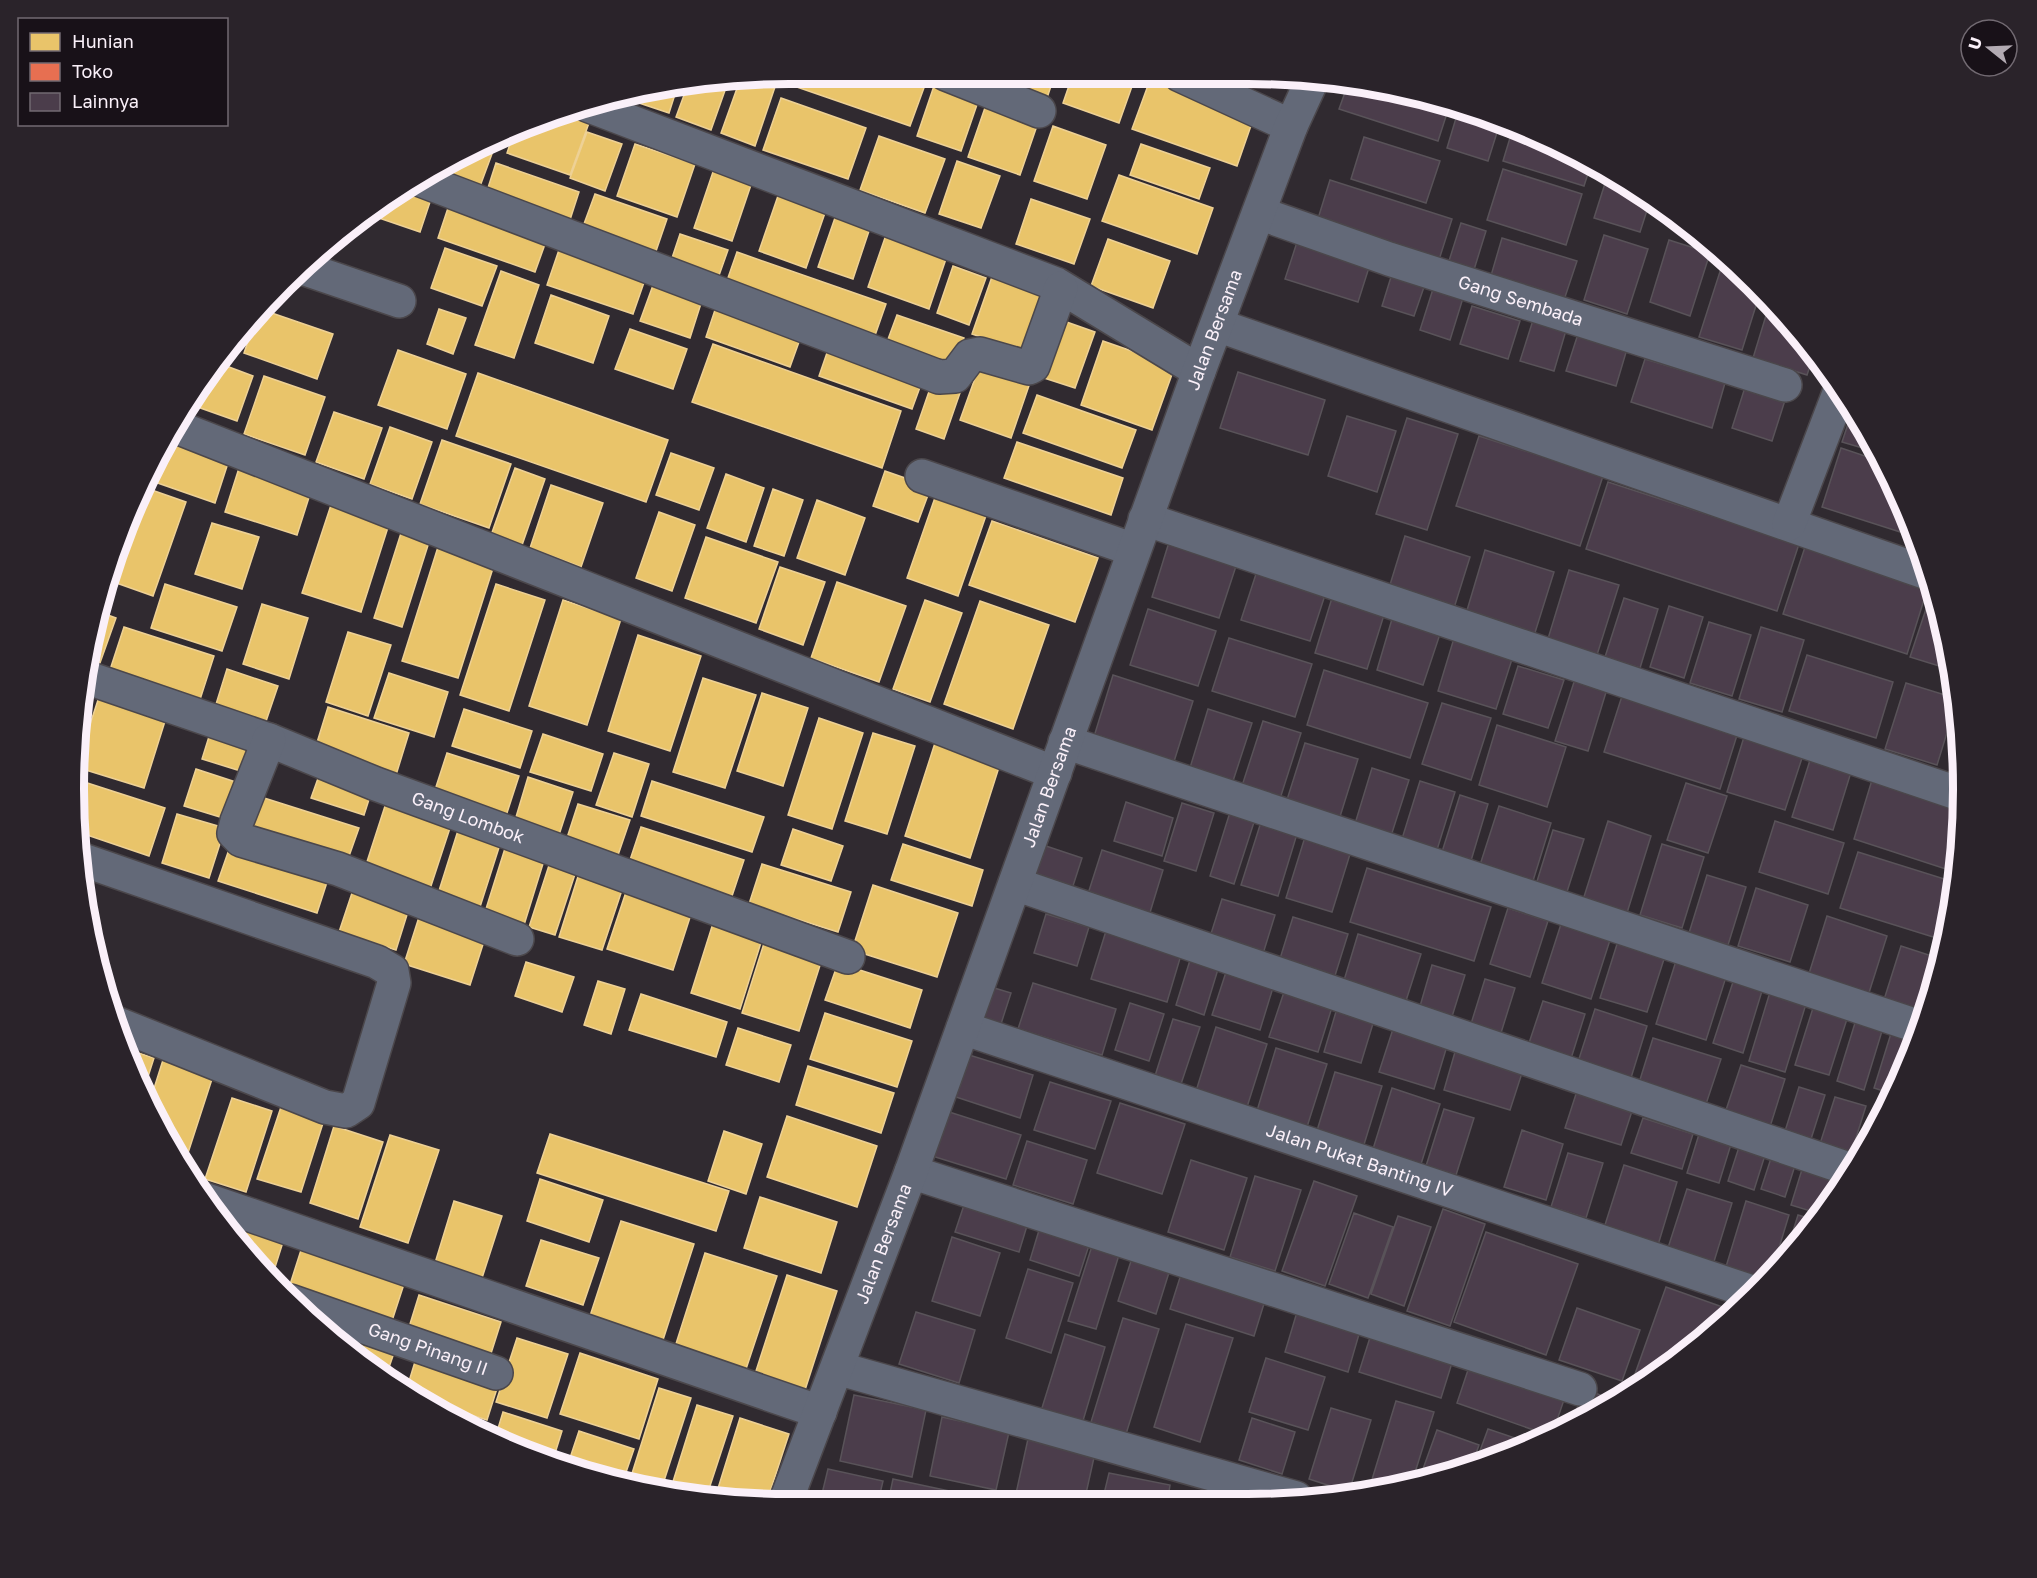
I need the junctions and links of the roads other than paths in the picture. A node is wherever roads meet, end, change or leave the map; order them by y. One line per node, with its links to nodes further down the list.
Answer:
1 (971, 84): 5 (street)
2 (1200, 84): 6 (street)
3 (1309, 87): 6 (street, Jalan Bersama)
4 (600, 110): 10 (street)
5 (1039, 111)
6 (1291, 126): 8 (street, Jalan Bersama)
7 (428, 183): 10 (street)
8 (1259, 213): 12 (street, Jalan Bersama); 14 (street, Gang Sembada)
9 (311, 271): 11 (street)
10 (1061, 288): 13 (street)
11 (399, 301)
12 (1217, 325): 13 (street, Jalan Bersama); 19 (street)
13 (1199, 371): 18 (street, Jalan Bersama)
14 (1785, 385)
15 (1836, 400): 19 (street)
16 (182, 429): 25 (street)
17 (922, 476): 20 (street)
18 (1145, 519): 20 (street, Jalan Bersama); 26 (street)
19 (1789, 524): 21 (street)
20 (1134, 550): 24 (street, Jalan Bersama)
21 (1918, 570)
22 (93, 680): 23 (street, Gang Lombok)
23 (269, 740): 29 (street); 30 (street, Gang Lombok)
24 (1065, 742): 25 (street, Jalan Bersama); 31 (street)
25 (1055, 772): 28 (street, Jalan Bersama)
26 (1953, 792)
27 (88, 862): 32 (street)
28 (1015, 884): 33 (street, Jalan Bersama); 34 (street)
29 (516, 939)
30 (848, 957)
31 (1913, 1024)
32 (125, 1027)
33 (963, 1028): 35 (street, Jalan Bersama); 37 (street, Jalan Pukat Banting IV)
34 (1843, 1167)
35 (911, 1172): 39 (street, Jalan Bersama); 41 (street)
36 (220, 1205): 42 (street)
37 (1745, 1290)
38 (313, 1309): 40 (street, Gang Pinang II)
39 (837, 1368): 42 (street, Jalan Bersama); 43 (street)
40 (496, 1373)
41 (1580, 1389)
42 (820, 1412): 44 (street, Jalan Bersama)
43 (1277, 1493)
44 (789, 1494)

